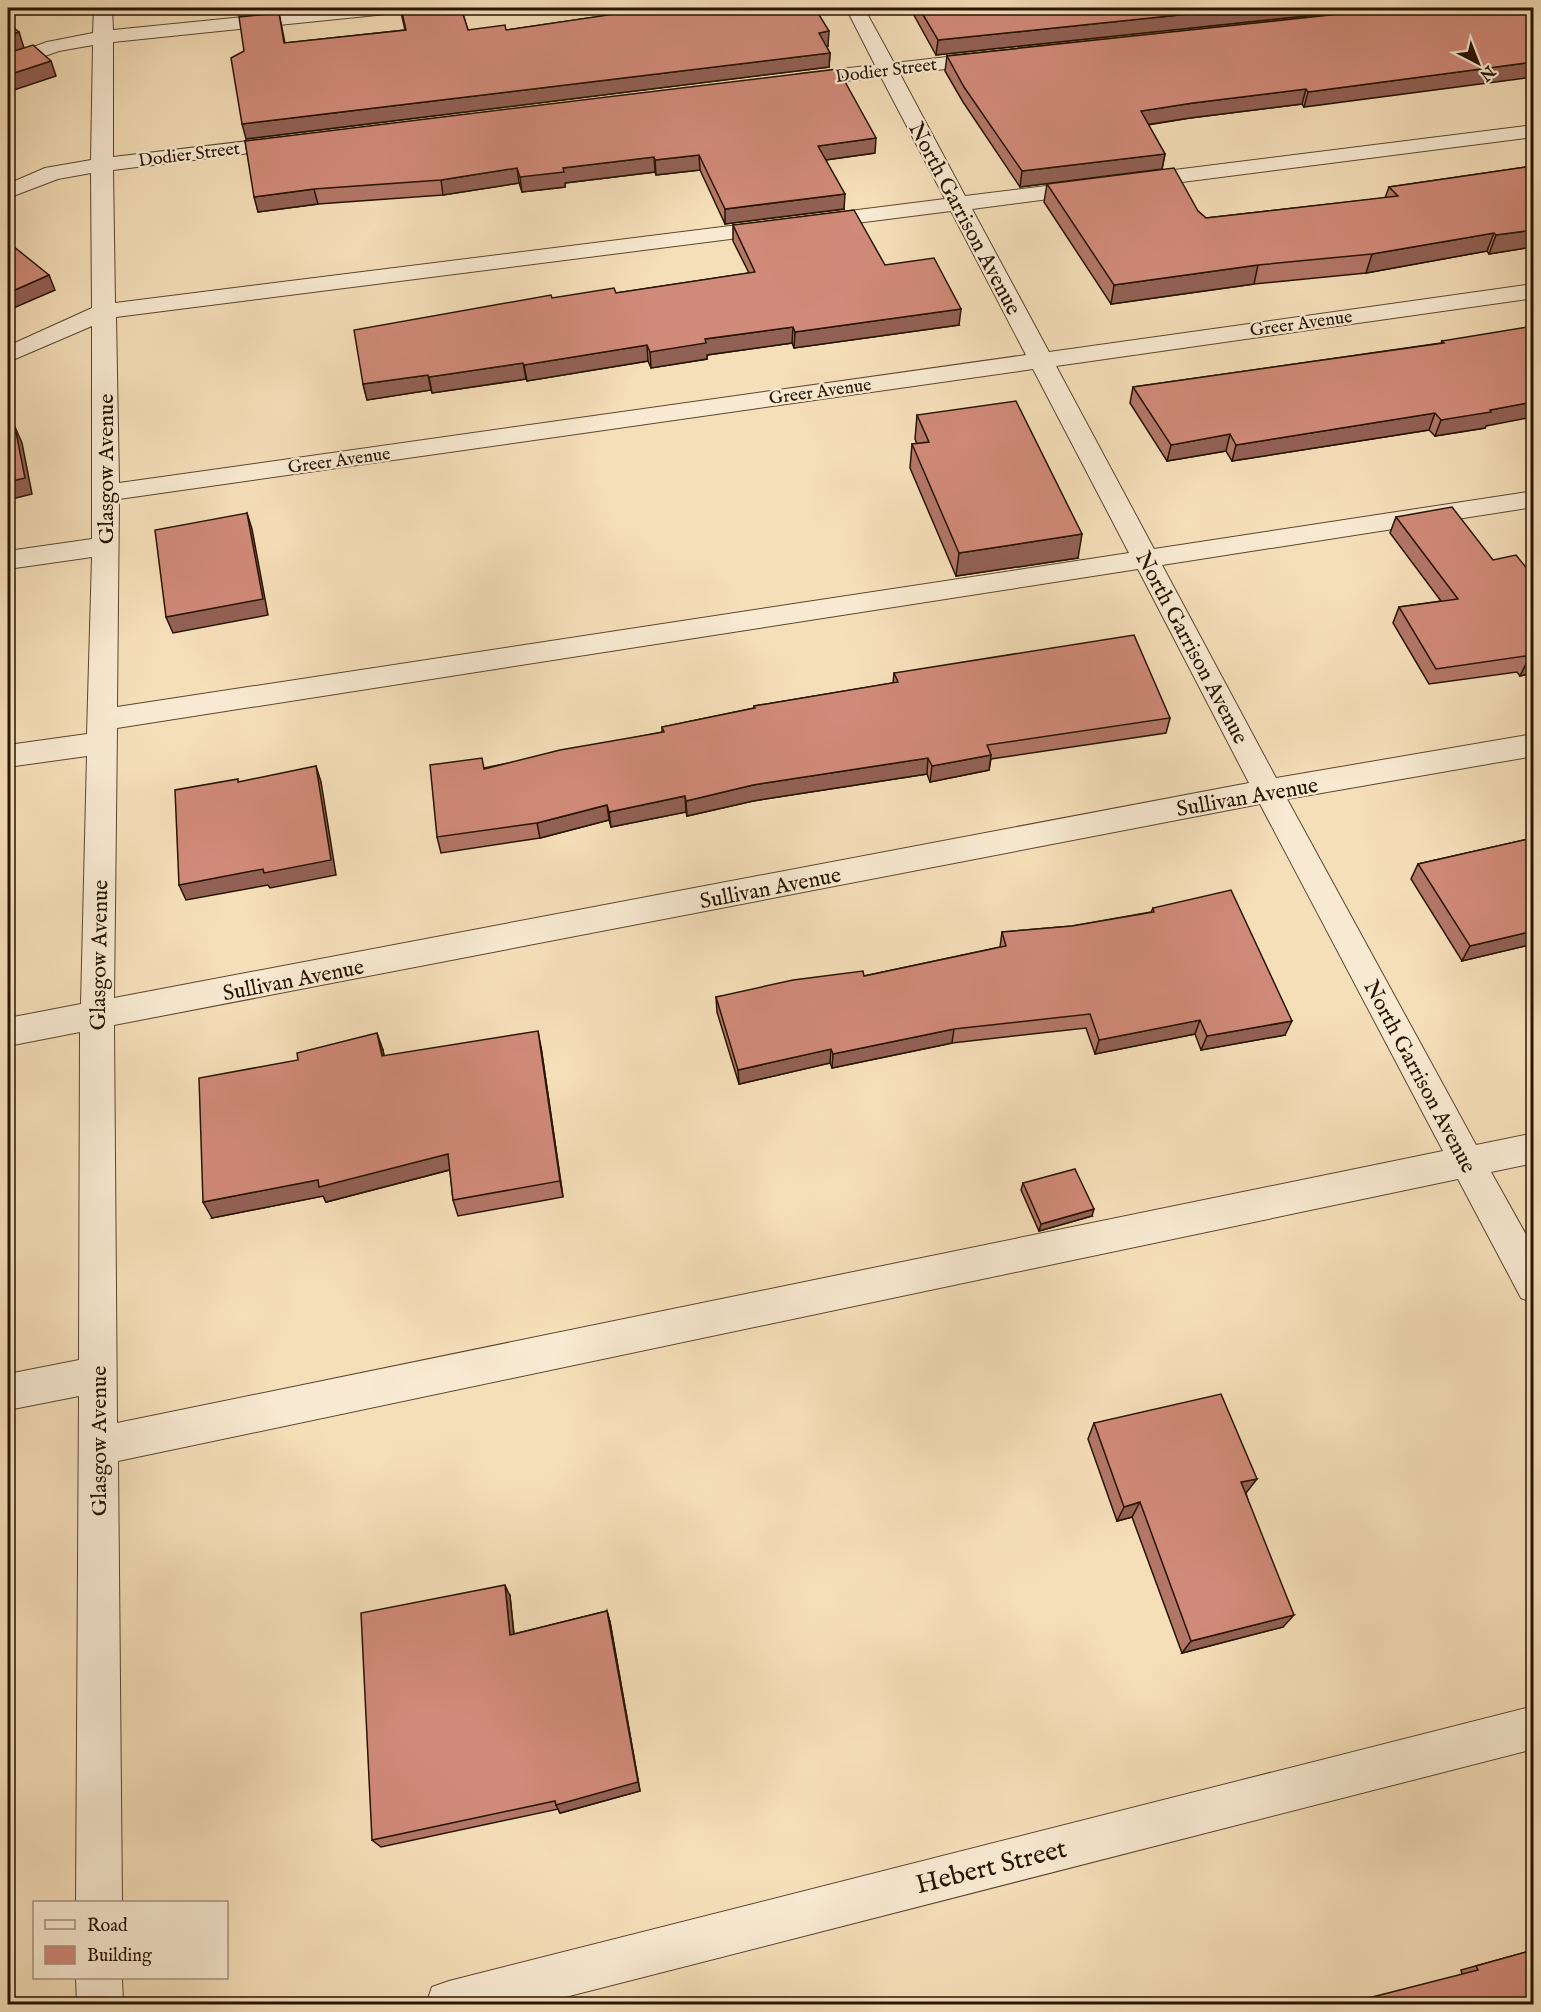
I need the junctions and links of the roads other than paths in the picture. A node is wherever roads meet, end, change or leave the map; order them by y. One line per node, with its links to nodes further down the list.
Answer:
1 (386, 8): 3 (street)
2 (855, 8): 6 (street, North Garrison Avenue)
3 (103, 22): 5 (street); 10 (street, Glasgow Avenue)
4 (1006, 56): 6 (street, Dodier Street)
5 (8, 63)
6 (887, 69): 7 (street, Dodier Street); 12 (street, North Garrison Avenue)
7 (778, 82)
8 (1533, 132): 12 (street)
9 (309, 140): 10 (street, Dodier Street)
10 (102, 165): 11 (street, Dodier Street); 14 (street, Glasgow Avenue)
11 (8, 192)
12 (959, 205): 14 (street); 16 (street, North Garrison Avenue)
13 (1533, 291): 16 (street, Greer Avenue)
14 (103, 312): 15 (street); 17 (street, Glasgow Avenue)
15 (8, 355)
16 (1040, 359): 17 (street, Greer Avenue); 20 (street, North Garrison Avenue)
17 (106, 493): 19 (street, Glasgow Avenue)
18 (1533, 499): 20 (street)
19 (105, 546): 21 (street); 22 (street, Glasgow Avenue)
20 (1146, 559): 22 (street); 25 (street, North Garrison Avenue)
21 (8, 560)
22 (101, 731): 24 (street); 26 (street, Glasgow Avenue)
23 (1533, 745): 25 (street, Sullivan Avenue)
24 (8, 756)
25 (1268, 791): 26 (street, Sullivan Avenue); 29 (street, North Garrison Avenue)
26 (97, 1017): 27 (street, Sullivan Avenue); 31 (street, Glasgow Avenue)
27 (8, 1032)
28 (1533, 1148): 29 (street)
29 (1467, 1162): 30 (street, North Garrison Avenue); 33 (street)
30 (1533, 1286)
31 (98, 1374): 32 (street); 33 (street, Glasgow Avenue)
32 (8, 1392)
33 (98, 1446): 35 (street, Glasgow Avenue)
34 (1533, 1727): 38 (street, Hebert Street)
35 (99, 1901)
36 (99, 1979): 37 (street)
37 (100, 2004)
38 (449, 2004)

